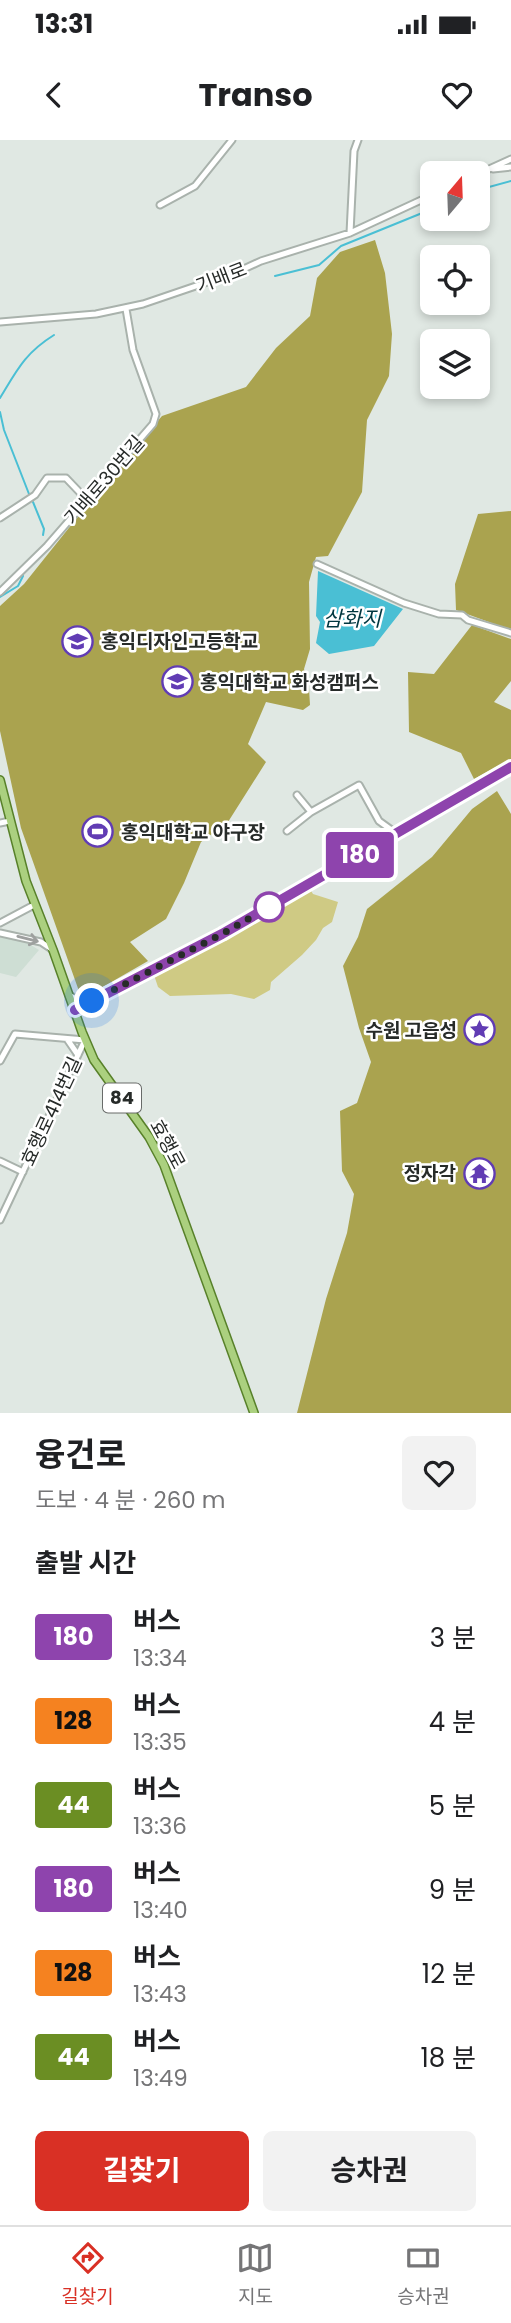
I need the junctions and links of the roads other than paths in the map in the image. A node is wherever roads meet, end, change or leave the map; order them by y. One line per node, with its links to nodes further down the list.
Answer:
1 (232, 140): 8 (street)
2 (358, 140): 9 (street)
3 (511, 159): 5 (street)
4 (511, 167): 6 (street)
5 (490, 169)
6 (490, 170)
7 (420, 201): 9 (street, 기배로)
8 (160, 205)
9 (350, 233): 10 (street, 기배로)
10 (126, 309): 11 (street, 기배로); 12 (street, 기배로30번길)
11 (0, 323)
12 (87, 500): 13 (street); 15 (street, 기배로30번길)
13 (0, 518)
14 (317, 564): 16 (street)
15 (0, 592)
16 (511, 633)
17 (511, 767): 24 (street)
18 (0, 780): 21 (main road, 효행로 / 84)
19 (297, 795): 20 (street)
20 (311, 812): 23 (street); 24 (street)
21 (10, 821): 22 (street); 25 (main road, 효행로 / 84)
22 (0, 823)
23 (287, 831)
24 (397, 834): 30 (street)
25 (34, 905): 26 (street); 28 (main road, 효행로 / 84)
26 (0, 923)
27 (0, 933): 28 (street, one-way to 28)
28 (53, 950): 29 (main road, 효행로 / 84)
29 (69, 995): 30 (street); 31 (main road, 효행로 / 84)
30 (92, 1001): 31 (street)
31 (75, 1010): 33 (main road, 효행로 / 84)
32 (67, 1038): 33 (street); 34 (street); 35 (street)
33 (85, 1040): 34 (street, 효행로414번길); 39 (main road, 효행로 / 84)
34 (78, 1055): 37 (street, 효행로414번길)
35 (0, 1061)
36 (0, 1161): 37 (street)
37 (23, 1172): 38 (street, 효행로414번길)
38 (0, 1220)
39 (254, 1413)

